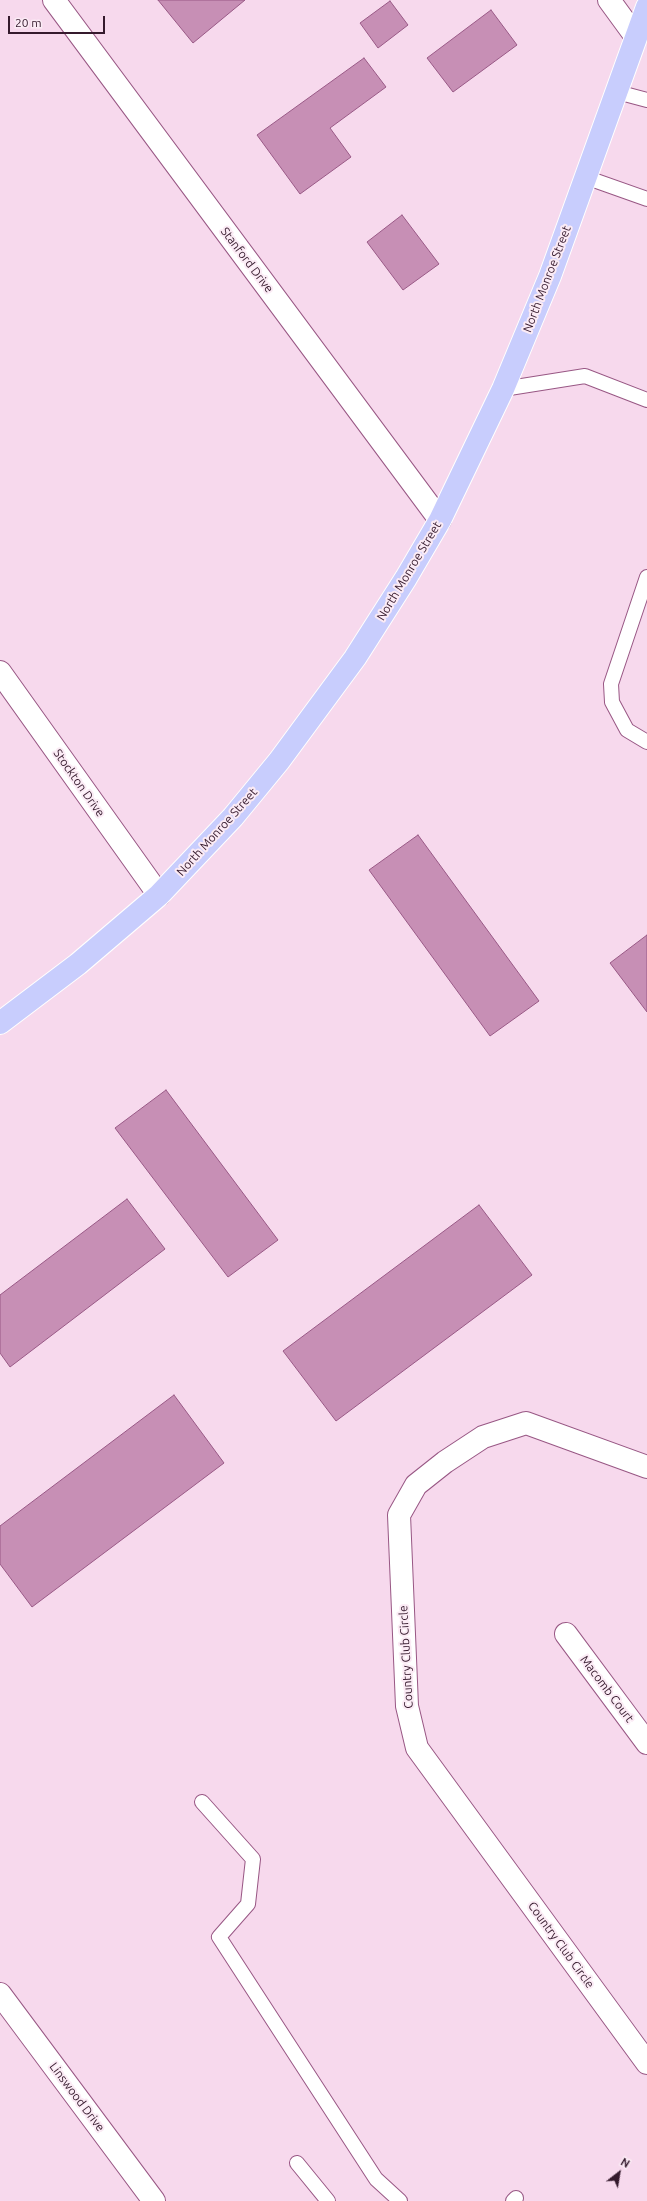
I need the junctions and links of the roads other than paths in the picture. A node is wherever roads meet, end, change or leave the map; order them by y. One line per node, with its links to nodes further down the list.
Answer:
1 (54, 0): 11 (street, Stanford Drive)
2 (609, 0): 4 (street)
3 (647, 7): 4 (main road, North Monroe Street)
4 (636, 37): 5 (main road, North Monroe Street)
5 (617, 92): 6 (lane); 7 (main road, North Monroe Street)
6 (647, 100)
7 (585, 177): 8 (lane); 9 (main road, North Monroe Street)
8 (647, 200)
9 (503, 389): 10 (lane); 11 (main road, North Monroe Street)
10 (647, 400)
11 (440, 520): 15 (main road, North Monroe Street)
12 (647, 577): 14 (lane)
13 (0, 672): 15 (street, Stockton Drive)
14 (647, 742)
15 (158, 895): 16 (main road, North Monroe Street)
16 (0, 1023)
17 (647, 1467): 22 (street, Country Club Circle)
18 (566, 1634): 19 (street, Macomb Court)
19 (647, 1743)
20 (202, 1802): 26 (lane)
21 (0, 1994): 24 (street, Linswood Drive)
22 (647, 2063)
23 (297, 2162): 25 (lane)
24 (154, 2201)
25 (328, 2201)
26 (400, 2201)

